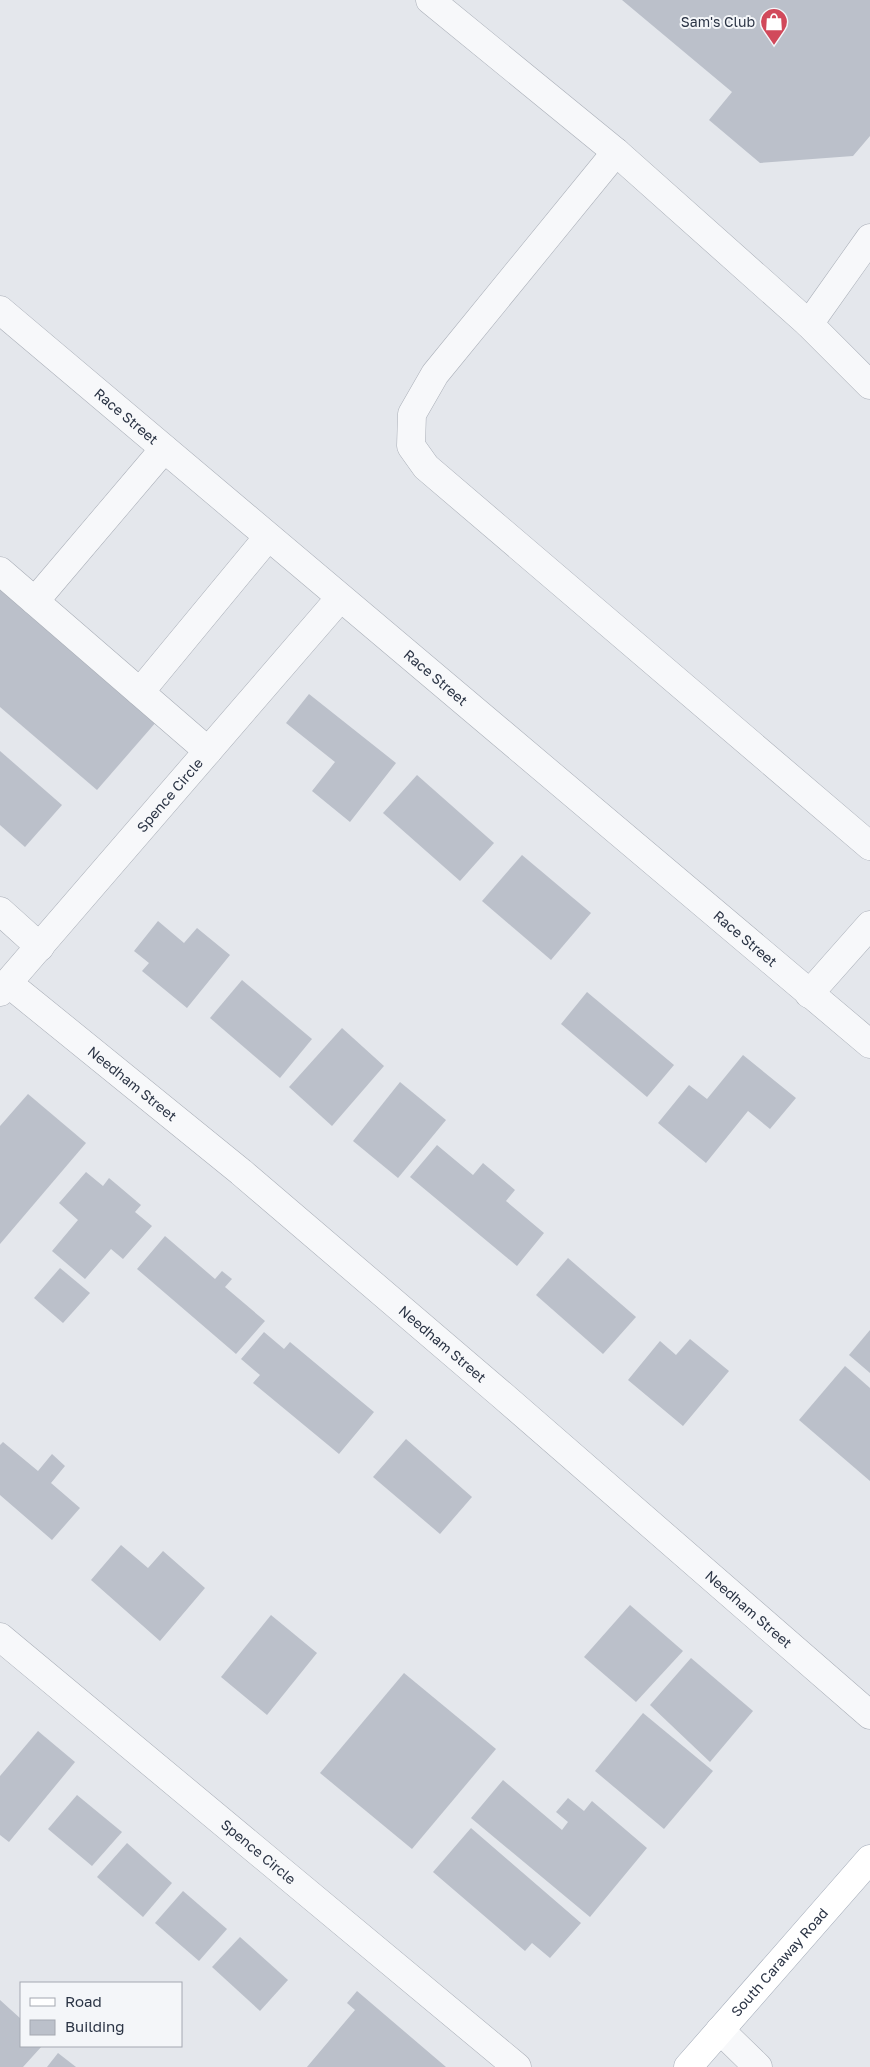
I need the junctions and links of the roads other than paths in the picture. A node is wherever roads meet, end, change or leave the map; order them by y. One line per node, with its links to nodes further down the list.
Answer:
1 (430, 0): 2 (street)
2 (616, 152): 5 (street); 14 (street)
3 (870, 238): 5 (street)
4 (0, 310): 7 (street, Race Street)
5 (809, 324): 6 (street)
6 (870, 385)
7 (164, 449): 8 (street, Race Street); 11 (street)
8 (268, 537): 10 (street, Race Street); 12 (street)
9 (0, 571): 11 (street)
10 (340, 598): 13 (street, Spence Circle); 19 (street, Race Street)
11 (35, 601): 12 (street)
12 (140, 692): 13 (street)
13 (208, 751): 17 (street, Spence Circle)
14 (870, 846)
15 (0, 911): 17 (street)
16 (870, 925): 19 (street)
17 (40, 947): 18 (street, Spence Circle)
18 (4, 987): 22 (street, Needham Street)
19 (809, 994): 20 (street, Race Street)
20 (870, 1044)
21 (0, 1637): 25 (street, Spence Circle)
22 (870, 1715)
23 (870, 1859): 24 (main road, South Caraway Road)
24 (720, 2030): 26 (main road, South Caraway Road); 27 (street)
25 (517, 2067)
26 (688, 2067)
27 (758, 2067)

